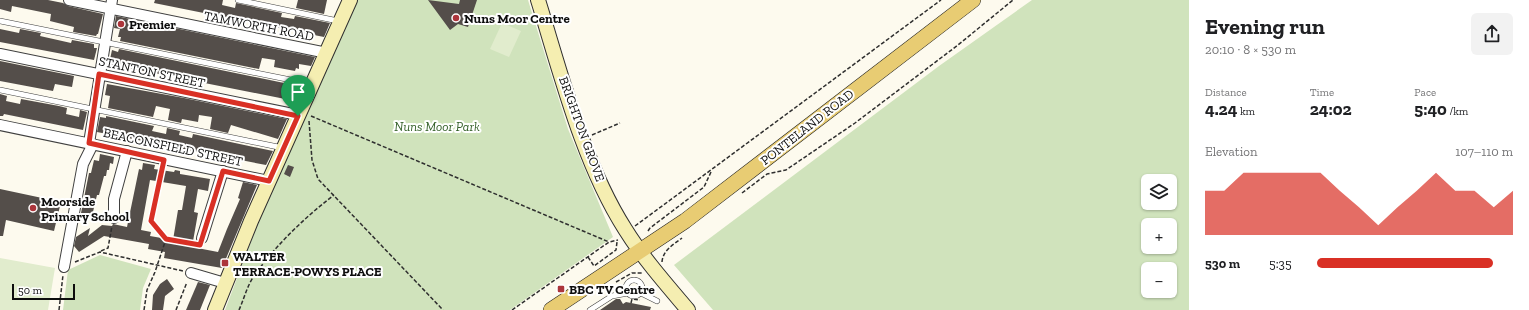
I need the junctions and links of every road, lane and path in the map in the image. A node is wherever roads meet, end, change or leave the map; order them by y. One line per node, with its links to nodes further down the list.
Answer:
1 (69, 0): 8 (street, TAMWORTH ROAD)
2 (238, 0): 10 (lane)
3 (350, 0): 10 (street)
4 (538, 0): 21 (street, BRIGHTON GROVE)
5 (941, 0): 26 (path)
6 (973, 0): 39 (main road, PONTELAND ROAD)
7 (1013, 0): 30 (path)
8 (111, 4): 11 (street); 12 (street, TAMWORTH ROAD)
9 (0, 20): 11 (lane)
10 (340, 22): 12 (street)
11 (105, 42): 14 (street); 15 (lane)
12 (327, 52): 15 (street)
13 (0, 54): 14 (street, STANTON STREET)
14 (99, 74): 17 (street); 18 (street, STANTON STREET)
15 (312, 84): 18 (street)
16 (0, 90): 17 (lane)
17 (94, 109): 22 (street); 23 (lane)
18 (298, 116): 23 (street)
19 (620, 123): 21 (path)
20 (0, 125): 22 (street, BEACONSFIELD STREET)
21 (583, 139): 33 (street, BRIGHTON GROVE)
22 (91, 143): 24 (street, BEACONSFIELD STREET); 42 (street)
23 (284, 148): 28 (street)
24 (127, 151): 25 (street, BEACONSFIELD STREET); 31 (street)
25 (164, 160): 27 (street, BEACONSFIELD STREET); 36 (path)
26 (712, 170): 32 (path); 33 (path)
27 (223, 171): 28 (street, BEACONSFIELD STREET); 35 (street)
28 (269, 181): 46 (street)
29 (334, 195): 37 (path); 54 (path); 55 (path)
30 (737, 197)
31 (114, 218): 38 (path)
32 (647, 234)
33 (622, 237): 37 (path); 39 (street, BRIGHTON GROVE); 40 (path)
34 (684, 237): 43 (path)
35 (202, 238): 36 (path)
36 (166, 239): 41 (path)
37 (609, 242): 40 (path)
38 (100, 252): 41 (path); 42 (path)
39 (640, 252): 43 (street, BRIGHTON GROVE); 57 (main road, PONTELAND ROAD)
40 (588, 257): 56 (path)
41 (158, 265): 44 (path); 51 (path)
42 (64, 267): 50 (path)
43 (654, 270): 45 (path); 59 (street, BRIGHTON GROVE)
44 (191, 272): 46 (street); 52 (path)
45 (616, 282)
46 (225, 283): 53 (street)
47 (628, 293): 48 (lane); 48 (lane); 58 (lane)
48 (641, 293): 49 (lane)
49 (657, 301)
50 (59, 310)
51 (144, 310)
52 (176, 310)
53 (214, 310)
54 (239, 310)
55 (443, 310)
56 (512, 310)
57 (551, 310)
58 (590, 310)
59 (688, 310)

